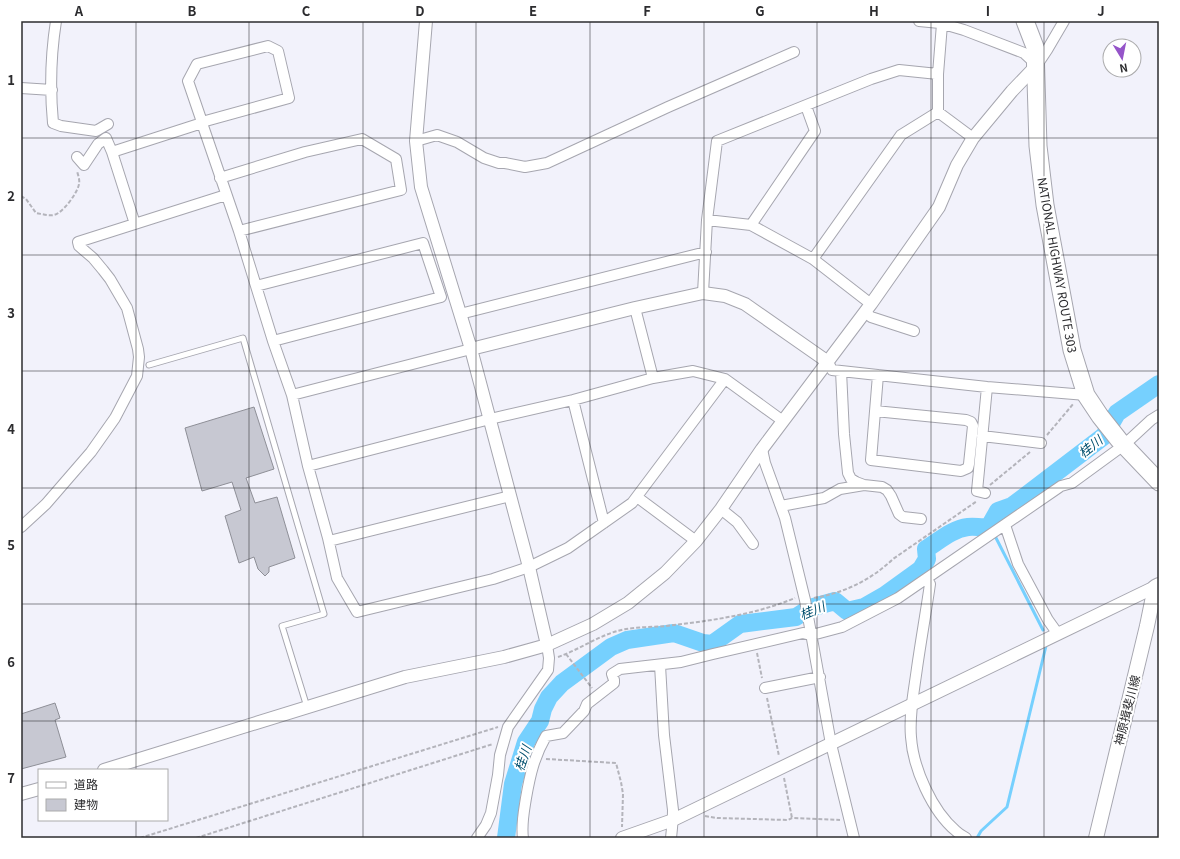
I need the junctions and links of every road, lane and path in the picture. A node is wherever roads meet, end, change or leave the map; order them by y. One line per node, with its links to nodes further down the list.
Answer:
1 (56, 21): 11 (street)
2 (426, 21): 17 (street)
3 (919, 21): 6 (street)
4 (1025, 21): 8 (highway, NATIONAL HIGHWAY ROUTE 303)
5 (1064, 21): 8 (street)
6 (942, 24): 8 (street); 9 (street)
7 (794, 52): 17 (street)
8 (1036, 65): 16 (street); 45 (highway, NATIONAL HIGHWAY ROUTE 303)
9 (938, 74): 12 (street); 13 (street)
10 (21, 88): 11 (street)
11 (52, 90): 15 (street)
12 (806, 106): 23 (street); 25 (street)
13 (938, 112): 16 (street); 28 (street)
14 (202, 122): 14 (street); 18 (street); 20 (street)
15 (108, 124)
16 (973, 138): 32 (street)
17 (416, 141): 33 (street)
18 (112, 152): 19 (street); 24 (street)
19 (77, 157): 22 (path)
20 (220, 178): 21 (street); 26 (street)
21 (226, 195): 24 (street); 26 (street)
22 (21, 196)
23 (707, 220): 25 (street); 27 (street)
24 (135, 224): 66 (street)
25 (751, 225): 28 (street)
26 (239, 231): 29 (street)
27 (706, 252): 30 (street); 33 (street)
28 (813, 258): 32 (street)
29 (256, 286): 35 (street); 35 (street)
30 (703, 293): 31 (street); 37 (street)
31 (635, 308): 36 (street); 41 (street)
32 (868, 308): 34 (street); 37 (street)
33 (460, 314): 36 (street)
34 (914, 331)
35 (273, 341): 44 (street)
36 (471, 349): 44 (street); 49 (street)
37 (828, 362): 39 (street); 50 (street)
38 (149, 365): 85 (lane)
39 (840, 371): 40 (street); 57 (street)
40 (878, 375): 43 (street); 47 (street)
41 (652, 378): 42 (street); 46 (street)
42 (725, 379): 50 (street); 60 (street)
43 (987, 387): 45 (street); 51 (street)
44 (292, 394): 55 (street)
45 (1083, 395): 52 (path); 53 (highway, NATIONAL HIGHWAY ROUTE 303)
46 (574, 400): 49 (street); 64 (street)
47 (875, 411): 47 (street)
48 (1159, 415): 53 (street)
49 (490, 419): 55 (street); 59 (street)
50 (783, 421): 54 (street)
51 (982, 436): 52 (street); 58 (street)
52 (1041, 443): 58 (path)
53 (1121, 443): 56 (highway, NATIONAL HIGHWAY ROUTE 303); 65 (street)
54 (762, 450): 61 (street); 62 (street)
55 (308, 466): 67 (street)
56 (1159, 482)
57 (864, 485): 61 (street); 63 (street)
58 (985, 493): 73 (path)
59 (510, 496): 67 (street); 70 (street)
60 (637, 497): 64 (street); 68 (street)
61 (781, 506): 73 (street)
62 (721, 510): 68 (street); 69 (street)
63 (921, 519)
64 (604, 523): 70 (street)
65 (1005, 525): 71 (street); 75 (street)
66 (21, 527)
67 (329, 541): 70 (street)
68 (696, 541): 77 (street)
69 (753, 544)
70 (529, 567): 77 (street)
71 (927, 579): 74 (street); 84 (street)
72 (1157, 586): 75 (street); 106 (main road, 神原揖斐川線)
73 (805, 597): 74 (street); 78 (path)
74 (812, 633): 76 (street); 81 (street)
75 (1058, 634): 84 (street)
76 (755, 644): 80 (street); 83 (path)
77 (548, 645): 79 (street); 85 (street)
78 (566, 654): 79 (path); 82 (path)
79 (549, 658): 86 (street)
80 (660, 664): 89 (street); 97 (street)
81 (820, 677): 83 (street); 88 (street)
82 (598, 685)
83 (765, 688): 90 (path)
84 (912, 705): 88 (street); 105 (street)
85 (307, 708): 91 (street)
86 (508, 727): 87 (street); 99 (path)
87 (503, 744): 100 (path); 101 (street)
88 (832, 744): 90 (street); 96 (street)
89 (535, 758): 98 (path); 102 (street)
90 (781, 768): 94 (street); 95 (path)
91 (107, 769)
92 (38, 789): 93 (street)
93 (21, 794)
94 (688, 813): 95 (path); 97 (street)
95 (792, 818): 96 (path)
96 (849, 818): 104 (street)
97 (673, 820): 98 (street); 103 (street)
98 (622, 834)
99 (140, 838)
100 (196, 838)
101 (477, 838)
102 (523, 838)
103 (671, 838)
104 (854, 838)
105 (966, 838)
106 (1096, 838)

